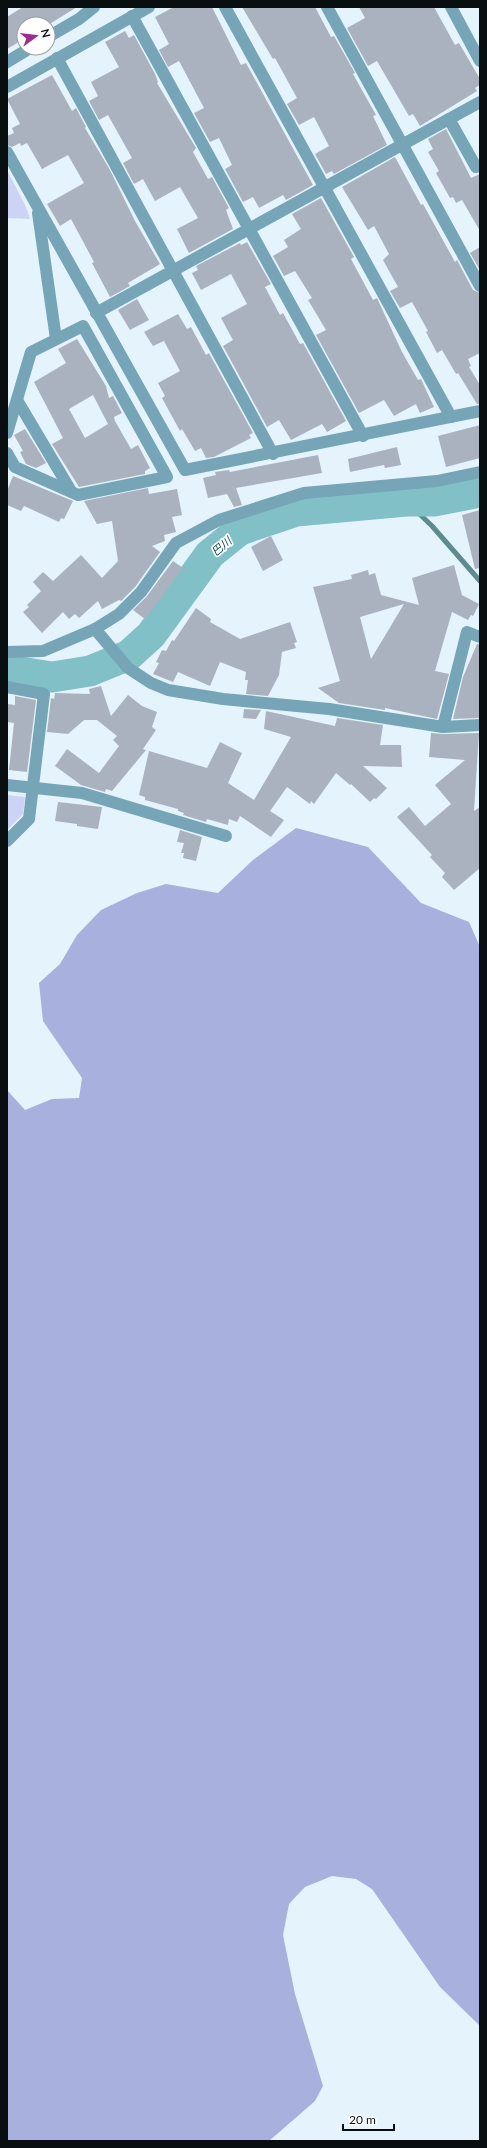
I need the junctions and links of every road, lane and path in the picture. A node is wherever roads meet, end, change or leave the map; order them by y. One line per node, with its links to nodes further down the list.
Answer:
1 (94, 7): 7 (street)
2 (149, 7): 6 (street)
3 (225, 7): 18 (street)
4 (327, 7): 15 (street)
5 (451, 7): 10 (street)
6 (132, 16): 9 (street); 20 (street)
7 (56, 32)
8 (17, 56): 11 (street)
9 (56, 58): 12 (street); 21 (street)
10 (480, 61)
11 (7, 62)
12 (7, 87)
13 (480, 102): 14 (street)
14 (449, 119): 15 (street); 17 (street)
15 (402, 145): 18 (street); 22 (street)
16 (7, 152): 19 (street)
17 (480, 166)
18 (325, 187): 20 (street); 27 (street)
19 (37, 206): 23 (street); 24 (street)
20 (249, 229): 21 (street); 29 (street)
21 (172, 271): 23 (street); 31 (street)
22 (480, 286)
23 (96, 313): 31 (street)
24 (56, 339): 25 (street); 33 (street)
25 (17, 400): 28 (street); 33 (street)
26 (480, 411): 27 (street)
27 (452, 418): 29 (street)
28 (7, 433)
29 (363, 436): 31 (street)
30 (7, 453): 33 (street)
31 (273, 454)
32 (480, 472): 34 (street)
33 (71, 491)
34 (95, 629): 36 (street); 39 (street)
35 (480, 637): 39 (street)
36 (7, 652)
37 (7, 687): 41 (street)
38 (480, 725): 39 (street)
39 (443, 727)
40 (7, 785): 41 (street)
41 (33, 788): 42 (street); 43 (street)
42 (226, 836)
43 (7, 841)

